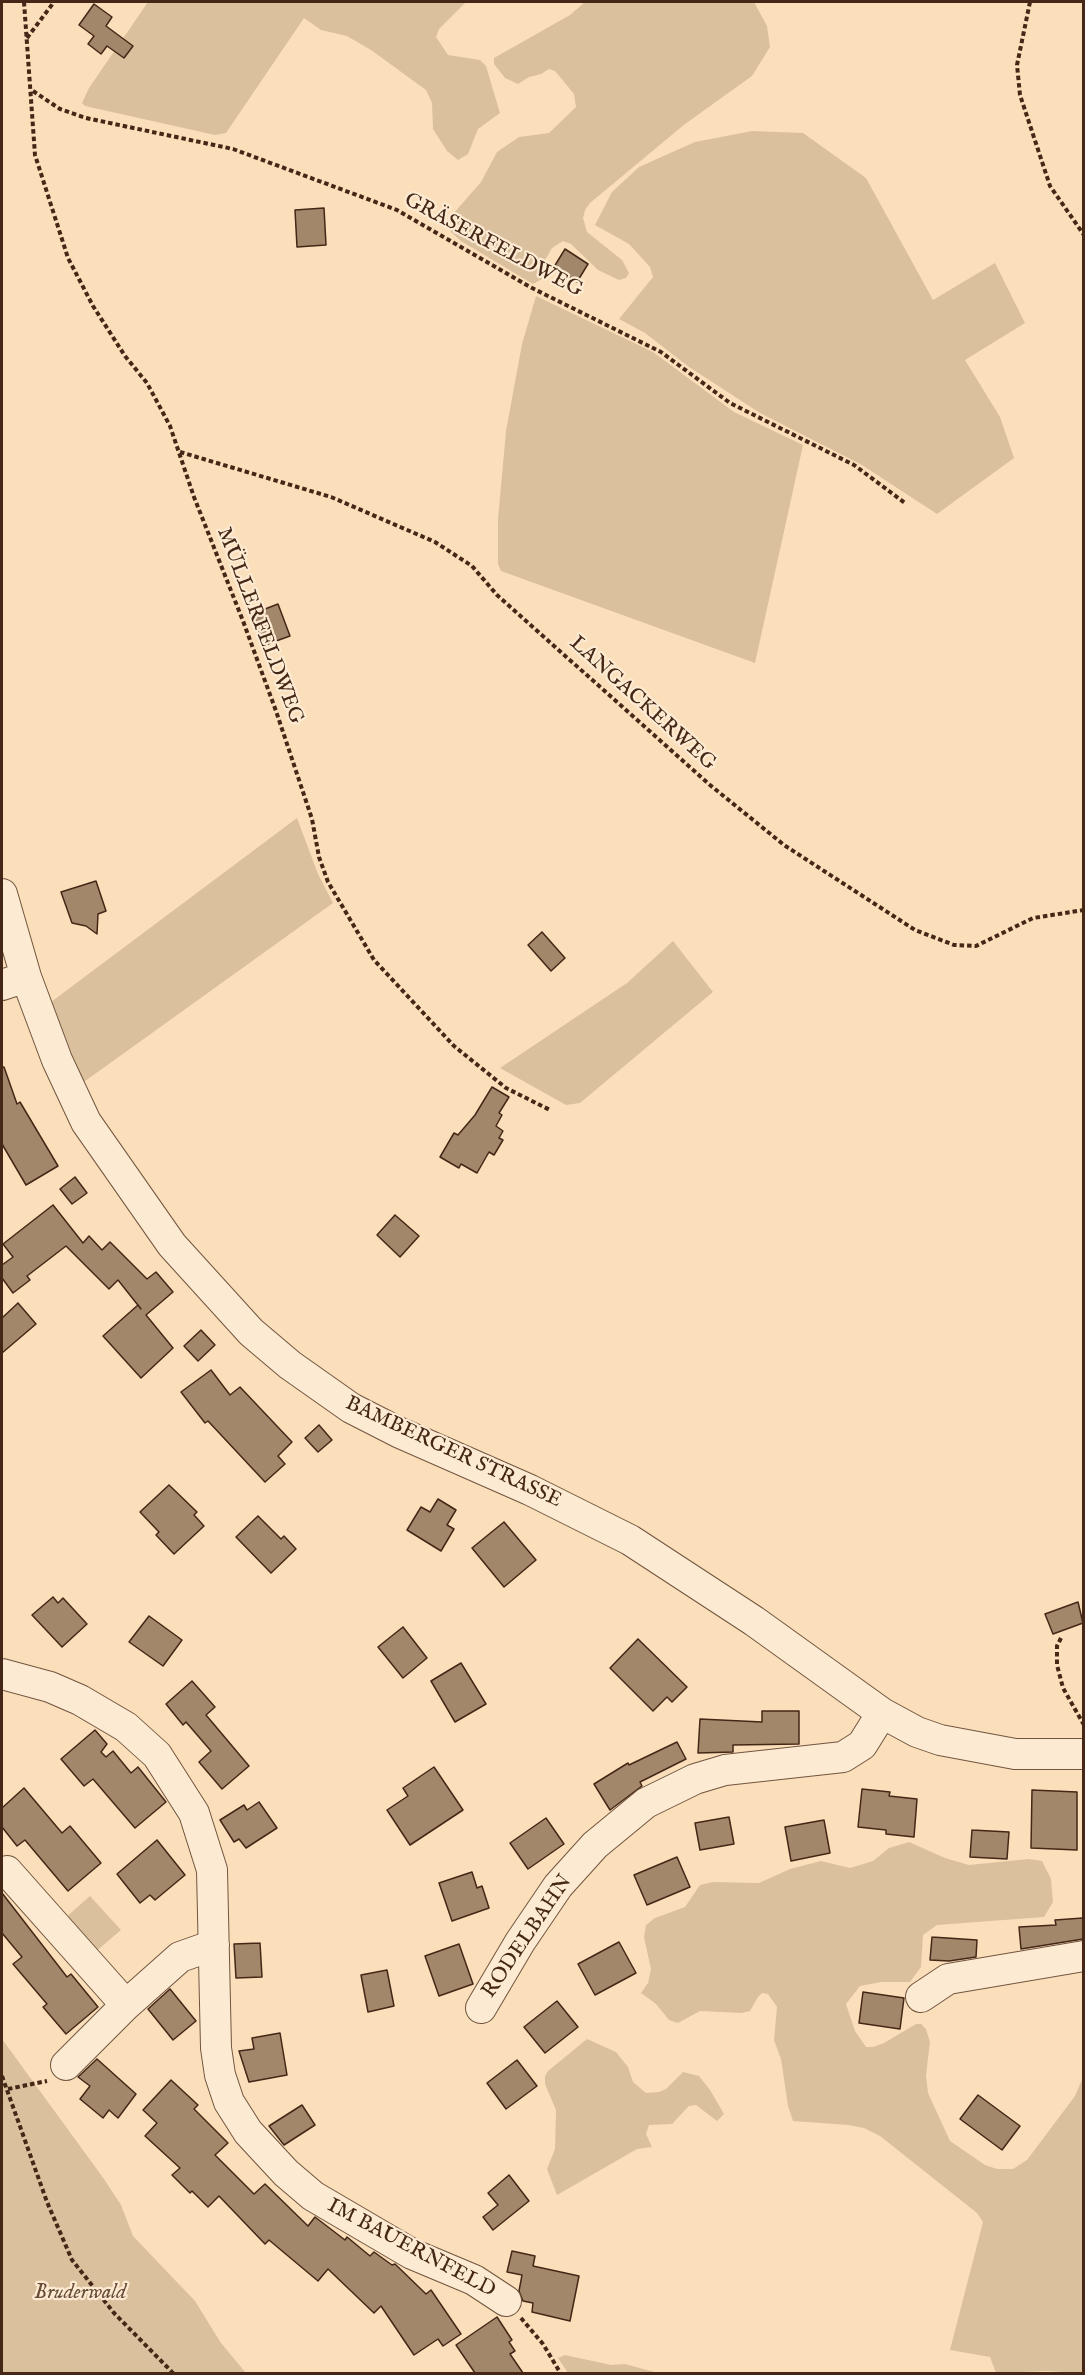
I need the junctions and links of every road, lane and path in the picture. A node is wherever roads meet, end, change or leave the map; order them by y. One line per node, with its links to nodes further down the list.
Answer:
1 (24, 2): 4 (path, MÜLLERFELDWEG)
2 (54, 2): 4 (path)
3 (1030, 2): 6 (path)
4 (27, 39): 5 (path, MÜLLERFELDWEG)
5 (33, 91): 7 (path, MÜLLERFELDWEG); 8 (path, GRÄSERFELDWEG)
6 (1083, 235)
7 (179, 452): 10 (path, LANGACKERWEG); 12 (path, MÜLLERFELDWEG)
8 (905, 504)
9 (2, 894): 11 (street, BAMBERGER STRASSE)
10 (1083, 910)
11 (14, 981): 15 (street, BAMBERGER STRASSE)
12 (550, 1110)
13 (1061, 1638): 16 (path)
14 (2, 1674): 19 (street, IM BAUERNFELD)
15 (882, 1713): 17 (street, BAMBERGER STRASSE); 23 (street, RODELBAHN)
16 (1083, 1725)
17 (1083, 1754)
18 (7, 1871): 22 (street)
19 (213, 1945): 22 (street); 27 (street, IM BAUERNFELD)
20 (1083, 1956): 21 (street)
21 (921, 1997)
22 (126, 2004): 24 (street)
23 (481, 2008)
24 (66, 2065): 26 (path)
25 (2, 2076): 26 (path)
26 (8, 2089): 28 (path)
27 (506, 2301): 29 (path)
28 (174, 2373)
29 (561, 2373)

